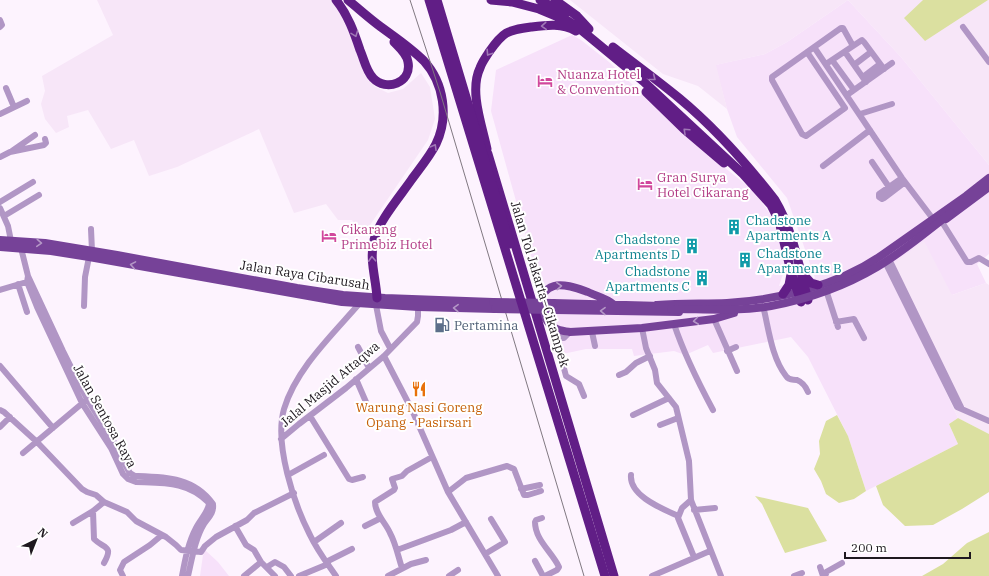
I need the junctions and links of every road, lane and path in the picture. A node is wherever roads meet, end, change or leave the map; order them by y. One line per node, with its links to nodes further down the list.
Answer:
1 (336, 0): 10 (highway, one-way to 10)
2 (348, 0): 10 (highway)
3 (425, 0): 172 (highway, Jalan Tol Jakarta–Cikampek)
4 (429, 0): 173 (highway, bridge)
5 (438, 0): 38 (highway, Jalan Tol Jakarta–Cikampek); 174 (highway, bridge)
6 (491, 0): 44 (highway)
7 (540, 0): 13 (highway)
8 (555, 0): 13 (highway)
9 (0, 20): 11 (street)
10 (380, 26): 71 (highway, one-way to 10)
11 (0, 27)
12 (963, 27): 20 (street)
13 (589, 29): 63 (highway, one-way to 63)
14 (853, 46): 15 (street); 17 (street); 18 (street)
15 (814, 47): 16 (street); 22 (street)
16 (808, 52): 16 (street)
17 (845, 52): 19 (street); 23 (street)
18 (871, 52): 23 (street); 24 (street)
19 (832, 60): 22 (street); 27 (street)
20 (989, 62)
21 (892, 63): 24 (street)
22 (826, 64): 28 (street)
23 (854, 64): 25 (street)
24 (882, 67): 25 (street)
25 (864, 80): 27 (street)
26 (6, 88): 31 (street)
27 (854, 90): 28 (street)
28 (847, 95): 33 (street)
29 (27, 101): 31 (street)
30 (892, 104): 33 (street)
31 (14, 107): 32 (street)
32 (0, 114)
33 (860, 114): 34 (street)
34 (870, 130): 41 (street); 43 (street)
35 (35, 135): 37 (street)
36 (45, 139): 37 (street)
37 (12, 152): 39 (street)
38 (488, 154): 44 (highway, one-way to 38); 175 (highway, Jalan Tol Jakarta–Cikampek)
39 (0, 157)
40 (872, 162): 43 (street)
41 (823, 166)
42 (989, 178): 48 (main road, Jalan Raya Cibarusah)
43 (903, 180): 53 (street)
44 (749, 181): 63 (highway)
45 (32, 182): 49 (street)
46 (987, 189): 51 (main road, Jalan Raya Cibarusah); 54 (main road, Jalan Raya Cibarusah)
47 (39, 195): 52 (street)
48 (966, 196): 51 (main road, Jalan Raya Cibarusah); 53 (main road, Jalan Raya Cibarusah)
49 (0, 202)
50 (0, 208): 52 (street)
51 (950, 212): 78 (main road, Jalan Raya Cibarusah, bridge)
52 (4, 216): 57 (street)
53 (933, 219): 67 (main road, Jalan Raya Cibarusah)
54 (942, 222): 61 (main road, Jalan Raya Cibarusah); 62 (street)
55 (91, 229): 60 (street)
56 (0, 240): 57 (main road, Jalan Raya Cibarusah)
57 (11, 241): 60 (main road, Jalan Raya Cibarusah, one-way to 60)
58 (0, 247): 59 (main road, Jalan Raya Cibarusah)
59 (21, 248): 60 (main road, Jalan Raya Cibarusah); 64 (street, Jalan Sentosa Raya)
60 (91, 254): 69 (main road, Jalan Raya Cibarusah); 75 (street)
61 (888, 263): 68 (main road, Jalan Raya Cibarusah); 111 (street)
62 (989, 264)
63 (795, 271): 67 (highway); 67 (highway); 67 (highway)
64 (29, 279): 65 (street); 103 (street, Jalan Sentosa Raya)
65 (18, 284): 66 (street); 80 (street)
66 (0, 290)
67 (800, 290): 70 (highway); 73 (main road); 78 (main road, Jalan Raya Cibarusah)
68 (827, 294): 70 (main road, Jalan Raya Cibarusah); 87 (street)
69 (359, 300): 71 (main road, Jalan Raya Cibarusah); 115 (street)
70 (807, 300): 73 (main road, Jalan Raya Cibarusah)
71 (377, 301): 74 (main road, Jalan Raya Cibarusah); 76 (main road, Jalan Raya Cibarusah); 91 (street)
72 (613, 304): 77 (main road, Jalan Raya Cibarusah); 78 (main road, Jalan Raya Cibarusah); 85 (main road, one-way to 72)
73 (792, 304): 79 (main road, Jalan Raya Cibarusah)
74 (494, 305): 76 (main road, Jalan Raya Cibarusah, one-way to 76); 77 (main road, Jalan Raya Cibarusah, bridge)
75 (84, 306)
76 (418, 307): 91 (street, Jalal Masjid Attaqwa)
77 (554, 307): 78 (main road, Jalan Raya Cibarusah, one-way to 77)
78 (656, 309): 81 (main road, Jalan Raya Cibarusah)
79 (764, 310): 81 (main road, Jalan Raya Cibarusah); 100 (street)
80 (27, 312)
81 (734, 313): 82 (main road)
82 (714, 319): 83 (main road, one-way to 83); 92 (street)
83 (674, 324): 84 (main road); 106 (street)
84 (642, 328): 86 (main road); 94 (street)
85 (570, 332): 86 (main road); 101 (street)
86 (592, 332): 88 (street)
87 (864, 338)
88 (595, 346)
89 (736, 346): 92 (street)
90 (358, 347): 96 (street)
91 (390, 348): 93 (street, Jalal Masjid Attaqwa)
92 (727, 351): 97 (street)
93 (384, 356): 96 (street, Jalal Masjid Attaqwa); 119 (street)
94 (650, 356): 98 (street); 102 (street)
95 (0, 366): 114 (street)
96 (369, 368): 99 (street, Jalal Masjid Attaqwa)
97 (737, 371)
98 (619, 375)
99 (356, 379): 104 (street); 108 (street, Jalal Masjid Attaqwa)
100 (808, 392)
101 (584, 396)
102 (669, 398): 107 (street); 110 (street)
103 (85, 401): 114 (street); 143 (street, Jalan Sentosa Raya); 146 (street, Jalan Sentosa Raya)
104 (366, 402)
105 (0, 410): 109 (street)
106 (713, 410)
107 (633, 415)
108 (310, 416): 115 (street, Jalal Masjid Attaqwa); 122 (street)
109 (10, 417): 113 (street); 116 (street)
110 (678, 418): 112 (street); 126 (street)
111 (989, 421)
112 (660, 425)
113 (0, 427)
114 (53, 428): 116 (street)
115 (281, 439): 120 (street)
116 (37, 442): 117 (street); 127 (street)
117 (23, 453)
118 (324, 455): 120 (street)
119 (432, 457): 124 (street); 132 (street)
120 (288, 475): 125 (street)
121 (631, 475): 131 (street)
122 (362, 476)
123 (541, 488): 124 (street)
124 (448, 492): 135 (street)
125 (294, 493): 138 (street); 141 (street)
126 (691, 500): 129 (street); 131 (street)
127 (104, 502): 130 (street); 140 (street)
128 (715, 508): 129 (street)
129 (694, 510): 145 (street)
130 (93, 511): 136 (street); 152 (street)
131 (678, 516): 148 (street)
132 (381, 518): 139 (street); 144 (street)
133 (542, 518): 171 (street)
134 (491, 519): 147 (street)
135 (466, 522): 144 (street); 147 (street)
136 (73, 523)
137 (341, 523): 141 (street)
138 (235, 526): 143 (street); 151 (street)
139 (365, 526)
140 (162, 535): 146 (street); 160 (street)
141 (314, 542): 153 (street)
142 (352, 549): 153 (street)
143 (194, 550): 146 (street); 162 (street, Jalan Sentosa Raya)
144 (397, 550): 157 (street)
145 (710, 550): 148 (street); 177 (street)
146 (187, 552): 161 (street, Jalan Sentosa Raya)
147 (485, 554): 170 (street)
148 (694, 558): 176 (street)
149 (426, 560): 157 (street)
150 (534, 561): 171 (street)
151 (261, 562): 155 (street); 163 (street)
152 (104, 563)
153 (327, 563): 166 (street); 167 (street)
154 (842, 563): 179 (street)
155 (267, 567): 164 (street); 165 (street)
156 (820, 567): 179 (street)
157 (402, 568): 168 (street)
158 (458, 570): 169 (street)
159 (802, 573): 178 (street)
160 (123, 576)
161 (182, 576)
162 (188, 576)
163 (244, 576)
164 (275, 576)
165 (291, 576)
166 (299, 576)
167 (336, 576)
168 (388, 576)
169 (449, 576)
170 (498, 576)
171 (544, 576)
172 (601, 576)
173 (605, 576)
174 (610, 576)
175 (614, 576)
176 (652, 576)
177 (721, 576)
178 (794, 576)
179 (823, 576)

